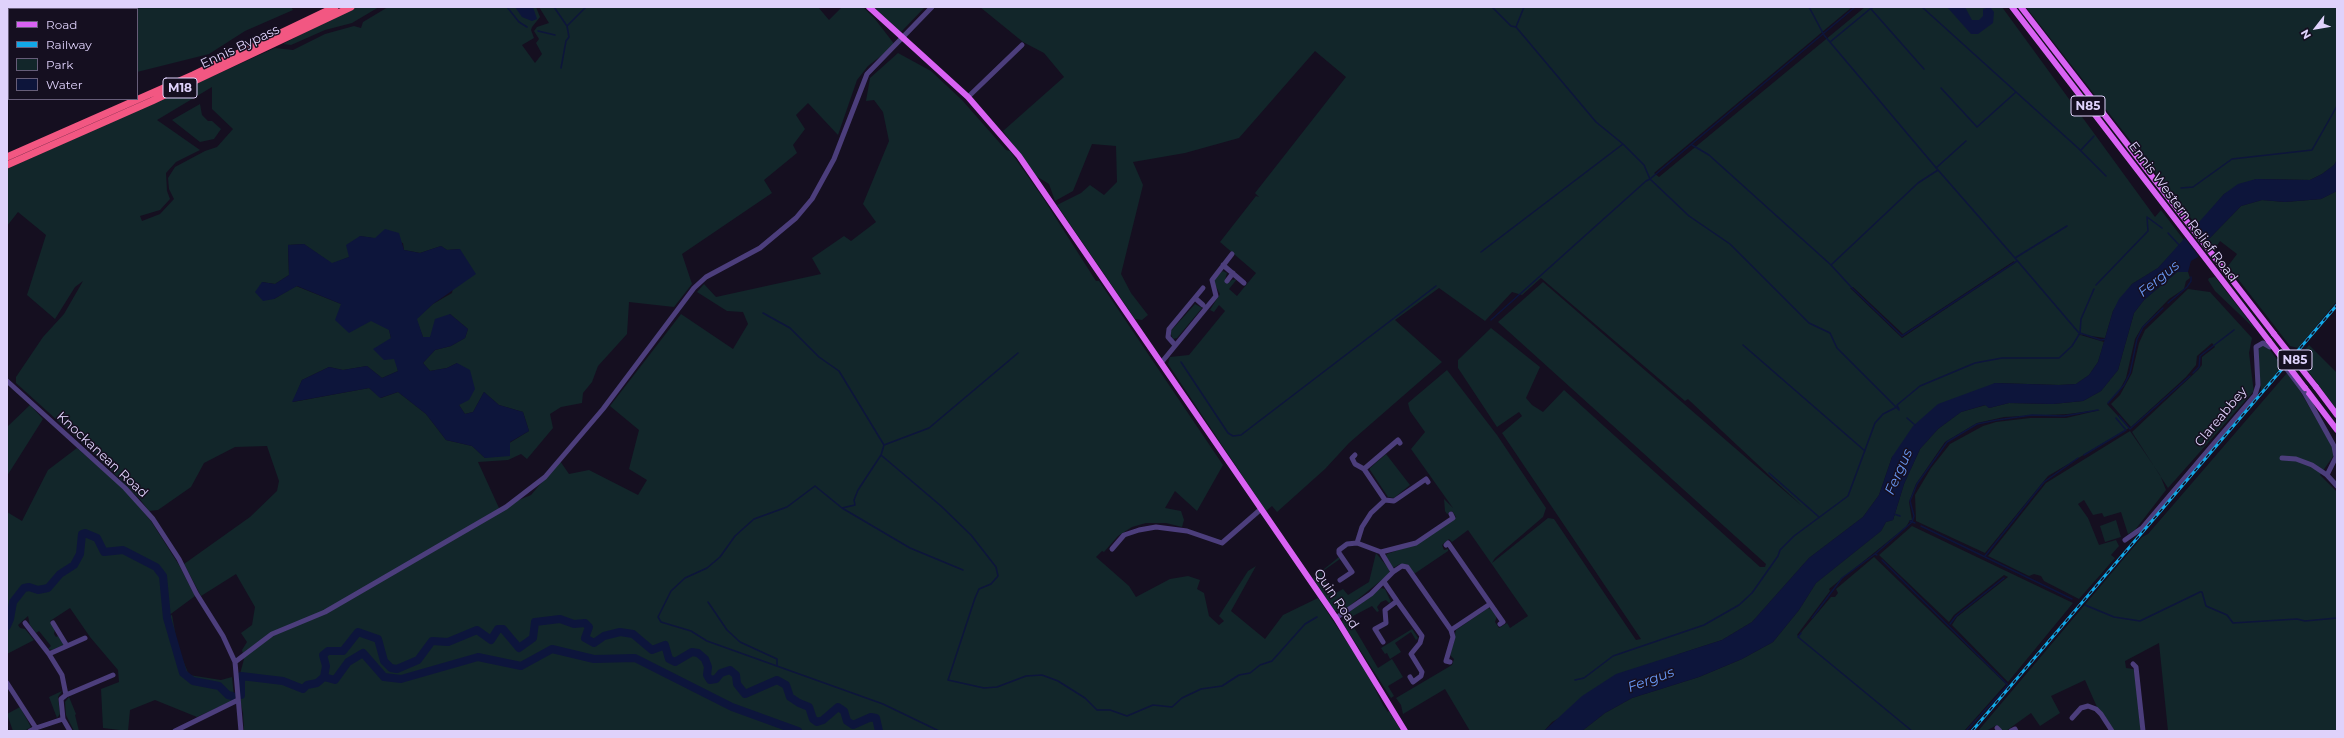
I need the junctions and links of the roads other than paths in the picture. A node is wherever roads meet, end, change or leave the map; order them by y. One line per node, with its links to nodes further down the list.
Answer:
1 (335, 7): 10 (highway, Ennis Bypass / M18)
2 (351, 7): 13 (highway, Ennis Bypass / M18)
3 (869, 7): 7 (main road, Quin Road)
4 (932, 7): 7 (street)
5 (2012, 7): 22 (main road, Ennis Western Relief Road / N85)
6 (2021, 7): 27 (main road, Ennis Western Relief Road / N85, bridge)
7 (902, 38): 9 (main road, Quin Road); 58 (street)
8 (1022, 45): 9 (street)
9 (968, 97): 24 (main road, Quin Road)
10 (138, 99)
11 (136, 100): 12 (highway, Ennis Bypass / M18)
12 (7, 157)
13 (7, 165)
14 (1232, 254): 15 (street)
15 (1223, 265): 16 (street); 23 (street)
16 (1233, 273): 17 (street); 18 (street)
17 (1227, 281)
18 (1244, 283)
19 (1203, 288): 20 (street)
20 (1195, 298): 21 (street); 23 (street)
21 (1203, 305)
22 (2270, 344): 26 (main road, Ennis Western Relief Road / N85, bridge); 39 (street, Clareabbey)
23 (1175, 345): 24 (street)
24 (1161, 363): 37 (main road, Quin Road)
25 (7, 381): 58 (street, Knockanean Road)
26 (2304, 390): 28 (main road, Ennis Western Relief Road / N85); 33 (street)
27 (2337, 415)
28 (2337, 430)
29 (1400, 443): 32 (street)
30 (1355, 455): 32 (street)
31 (2282, 458): 33 (street)
32 (1364, 469): 36 (street)
33 (2328, 475): 35 (street)
34 (1428, 482): 36 (street)
35 (2337, 486)
36 (1385, 500): 40 (street)
37 (1261, 509): 42 (street); 49 (main road, Quin Road)
38 (1451, 514): 43 (street)
39 (2124, 540)
40 (1357, 543): 43 (street); 45 (street)
41 (1446, 545): 48 (street)
42 (1112, 549)
43 (1381, 552): 44 (street)
44 (1393, 572): 46 (street); 53 (street)
45 (1340, 580)
46 (1384, 582): 47 (street); 49 (street)
47 (1397, 601): 55 (street); 62 (street)
48 (1490, 604): 52 (street); 53 (street)
49 (1336, 618): 73 (main road, Quin Road)
50 (53, 622): 56 (street)
51 (25, 623): 57 (street)
52 (1500, 624)
53 (1452, 630): 59 (street)
54 (85, 638): 56 (street)
55 (1383, 642)
56 (68, 646): 57 (street)
57 (49, 654): 64 (street)
58 (235, 662): 65 (street)
59 (1450, 662)
60 (2133, 664): 77 (street)
61 (113, 675): 64 (street)
62 (1410, 677)
63 (7, 682): 68 (street)
64 (66, 695): 67 (street)
65 (238, 700): 71 (street); 72 (street)
66 (2072, 718): 76 (street)
67 (63, 719): 68 (street); 70 (street)
68 (36, 728): 69 (street)
69 (30, 731)
70 (70, 731)
71 (175, 731)
72 (241, 731)
73 (1405, 731)
74 (2011, 731): 75 (street)
75 (2016, 731)
76 (2112, 731)
77 (2143, 731)

